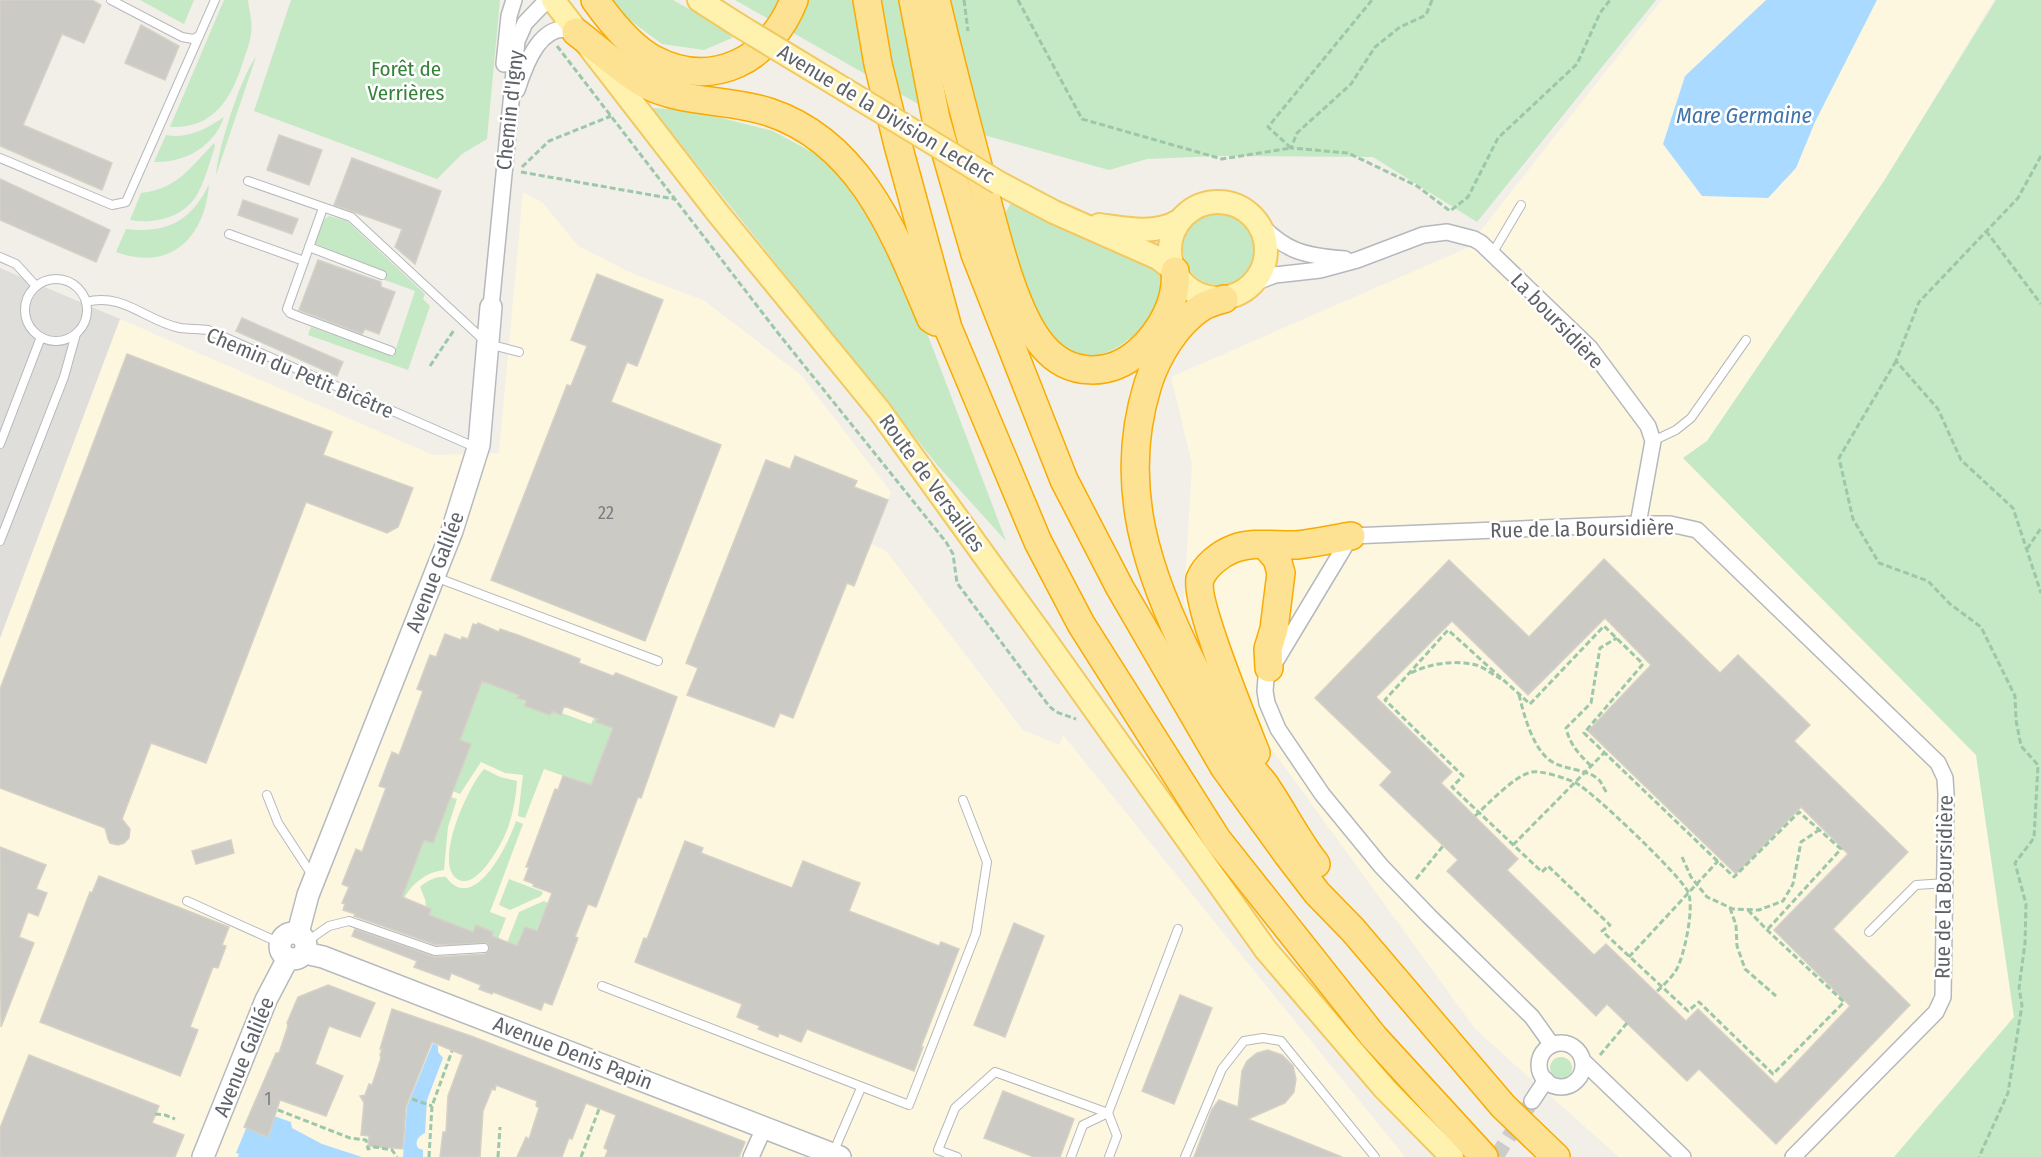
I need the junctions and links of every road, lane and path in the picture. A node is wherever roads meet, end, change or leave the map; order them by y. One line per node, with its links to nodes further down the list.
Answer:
1 (111, 0): 16 (lane)
2 (215, 0): 16 (lane)
3 (514, 0): 22 (street)
4 (547, 0): 19 (street, Chemin d'Igny)
5 (553, 0): 17 (main road)
6 (595, 0): 8 (highway)
7 (699, 0): 30 (main road, Avenue de la Division Leclerc, bridge)
8 (794, 0)
9 (867, 0): 47 (highway)
10 (913, 0): 99 (highway)
11 (936, 0): 39 (highway)
12 (1017, 0): 20 (path)
13 (1372, 0): 20 (path)
14 (1432, 0): 20 (path)
15 (1611, 0): 20 (path)
16 (200, 36): 23 (lane)
17 (568, 41): 18 (path); 19 (street); 47 (highway); 139 (main road, Route de Versailles)
18 (611, 116): 26 (path); 26 (path)
19 (508, 125): 22 (street, Chemin d'Igny)
20 (1291, 148)
21 (2041, 156): 32 (path)
22 (505, 157): 25 (street, Chemin d'Igny)
23 (0, 158)
24 (248, 181): 28 (lane)
25 (501, 195): 46 (street, Avenue Galilée)
26 (675, 200): 74 (path)
27 (1521, 205): 35 (lane)
28 (323, 208): 34 (lane); 52 (lane)
29 (1255, 219): 31 (main road); 37 (street, La boursidière); 41 (main road)
30 (1076, 221): 31 (main road, Avenue de la Division Leclerc); 39 (main road, Avenue de la Division Leclerc)
31 (1179, 221): 39 (main road)
32 (1986, 231): 45 (path); 55 (path)
33 (229, 234): 38 (lane)
34 (309, 247): 38 (lane); 40 (lane)
35 (1492, 254): 37 (street, La boursidière); 57 (street, La boursidière)
36 (0, 257): 42 (lane)
37 (1357, 260): 41 (street, La boursidière)
38 (303, 261): 53 (lane)
39 (1175, 271): 43 (main road)
40 (382, 275)
41 (1254, 283): 43 (main road)
42 (36, 286): 44 (lane); 49 (lane)
43 (1224, 299): 79 (highway)
44 (86, 302): 48 (lane); 59 (lane, Chemin du Petit Bicêtre)
45 (2041, 304)
46 (491, 307): 52 (main road, Avenue Galilée)
47 (948, 328): 140 (highway)
48 (76, 334): 49 (lane); 63 (lane)
49 (41, 337): 58 (lane)
50 (448, 338): 56 (path)
51 (1746, 340): 57 (lane)
52 (488, 344): 54 (lane); 59 (main road, Avenue Galilée)
53 (392, 351)
54 (519, 352)
55 (1896, 361): 65 (path); 144 (path)
56 (430, 366)
57 (1653, 441): 60 (street)
58 (0, 444)
59 (478, 448): 66 (main road, Avenue Galilée)
60 (1638, 524): 62 (street, Rue de la Boursidière); 91 (street, Rue de la Boursidière)
61 (2041, 528): 65 (path)
62 (1351, 536): 64 (highway); 70 (street)
63 (0, 541)
64 (1265, 546): 70 (highway); 79 (highway)
65 (2026, 549): 67 (path)
66 (435, 576): 69 (lane); 90 (main road, Avenue Galilée)
67 (2041, 593)
68 (1617, 638): 73 (path); 75 (path); 76 (path)
69 (658, 661)
70 (1269, 668): 93 (street)
71 (1409, 674): 72 (path); 72 (path); 83 (path)
72 (1507, 683): 73 (path)
73 (1519, 694): 77 (path)
74 (1083, 726)
75 (1604, 753): 76 (path); 89 (path)
76 (1591, 766): 77 (path)
77 (1585, 772): 78 (path); 80 (path)
78 (1575, 783): 83 (path); 86 (path); 94 (path)
79 (1266, 786): 99 (highway)
80 (1607, 793)
81 (267, 795): 90 (lane)
82 (963, 800): 114 (lane)
83 (1479, 813): 84 (path); 86 (path)
84 (1475, 816)
85 (1819, 830): 89 (path); 97 (path); 100 (path)
86 (1514, 845): 104 (path)
87 (1443, 846): 93 (path)
88 (1682, 857): 92 (path)
89 (1718, 861): 92 (path)
90 (314, 879): 102 (main road, Avenue Galilée)
91 (1946, 883): 101 (lane); 143 (street, Rue de la Boursidière)
92 (1697, 884): 94 (path); 96 (path)
93 (1405, 892): 110 (street)
94 (1689, 893): 104 (path); 106 (path)
95 (187, 901): 102 (lane)
96 (1730, 908): 97 (path); 108 (path)
97 (1748, 910): 100 (path)
98 (1178, 929): 120 (lane)
99 (1353, 930): 141 (highway)
100 (1767, 930): 106 (path)
101 (1869, 932)
102 (295, 946): 103 (lane); 127 (main road, Avenue Denis Papin); 128 (main road, Avenue Galilée)
103 (483, 948)
104 (1629, 957): 106 (path)
105 (602, 986): 114 (lane)
106 (1662, 987): 107 (path)
107 (1656, 992)
108 (1776, 996)
109 (1628, 1023): 112 (path)
110 (1552, 1045): 112 (street); 113 (street)
111 (452, 1051): 117 (path)
112 (1586, 1065): 113 (street); 142 (street)
113 (1546, 1080): 116 (street)
114 (861, 1088): 127 (lane)
115 (412, 1099): 117 (path)
116 (1532, 1101)
117 (430, 1106): 130 (path)
118 (599, 1109): 132 (path)
119 (278, 1110): 125 (path)
120 (1108, 1113): 134 (lane); 135 (lane); 136 (lane)
121 (155, 1114): 122 (path)
122 (175, 1119)
123 (500, 1127): 131 (path)
124 (760, 1137): 133 (street)
125 (368, 1149): 126 (path); 129 (path)
126 (368, 1154)
127 (836, 1156)
128 (202, 1157)
129 (398, 1157)
130 (429, 1157)
131 (498, 1157)
132 (581, 1157)
133 (751, 1157)
134 (957, 1157)
135 (1071, 1157)
136 (1109, 1157)
137 (1185, 1157): 138 (lane)
138 (1375, 1157)
139 (1452, 1157)
140 (1484, 1157)
141 (1556, 1157)
142 (1683, 1157)
143 (1793, 1157)
144 (1979, 1157)

